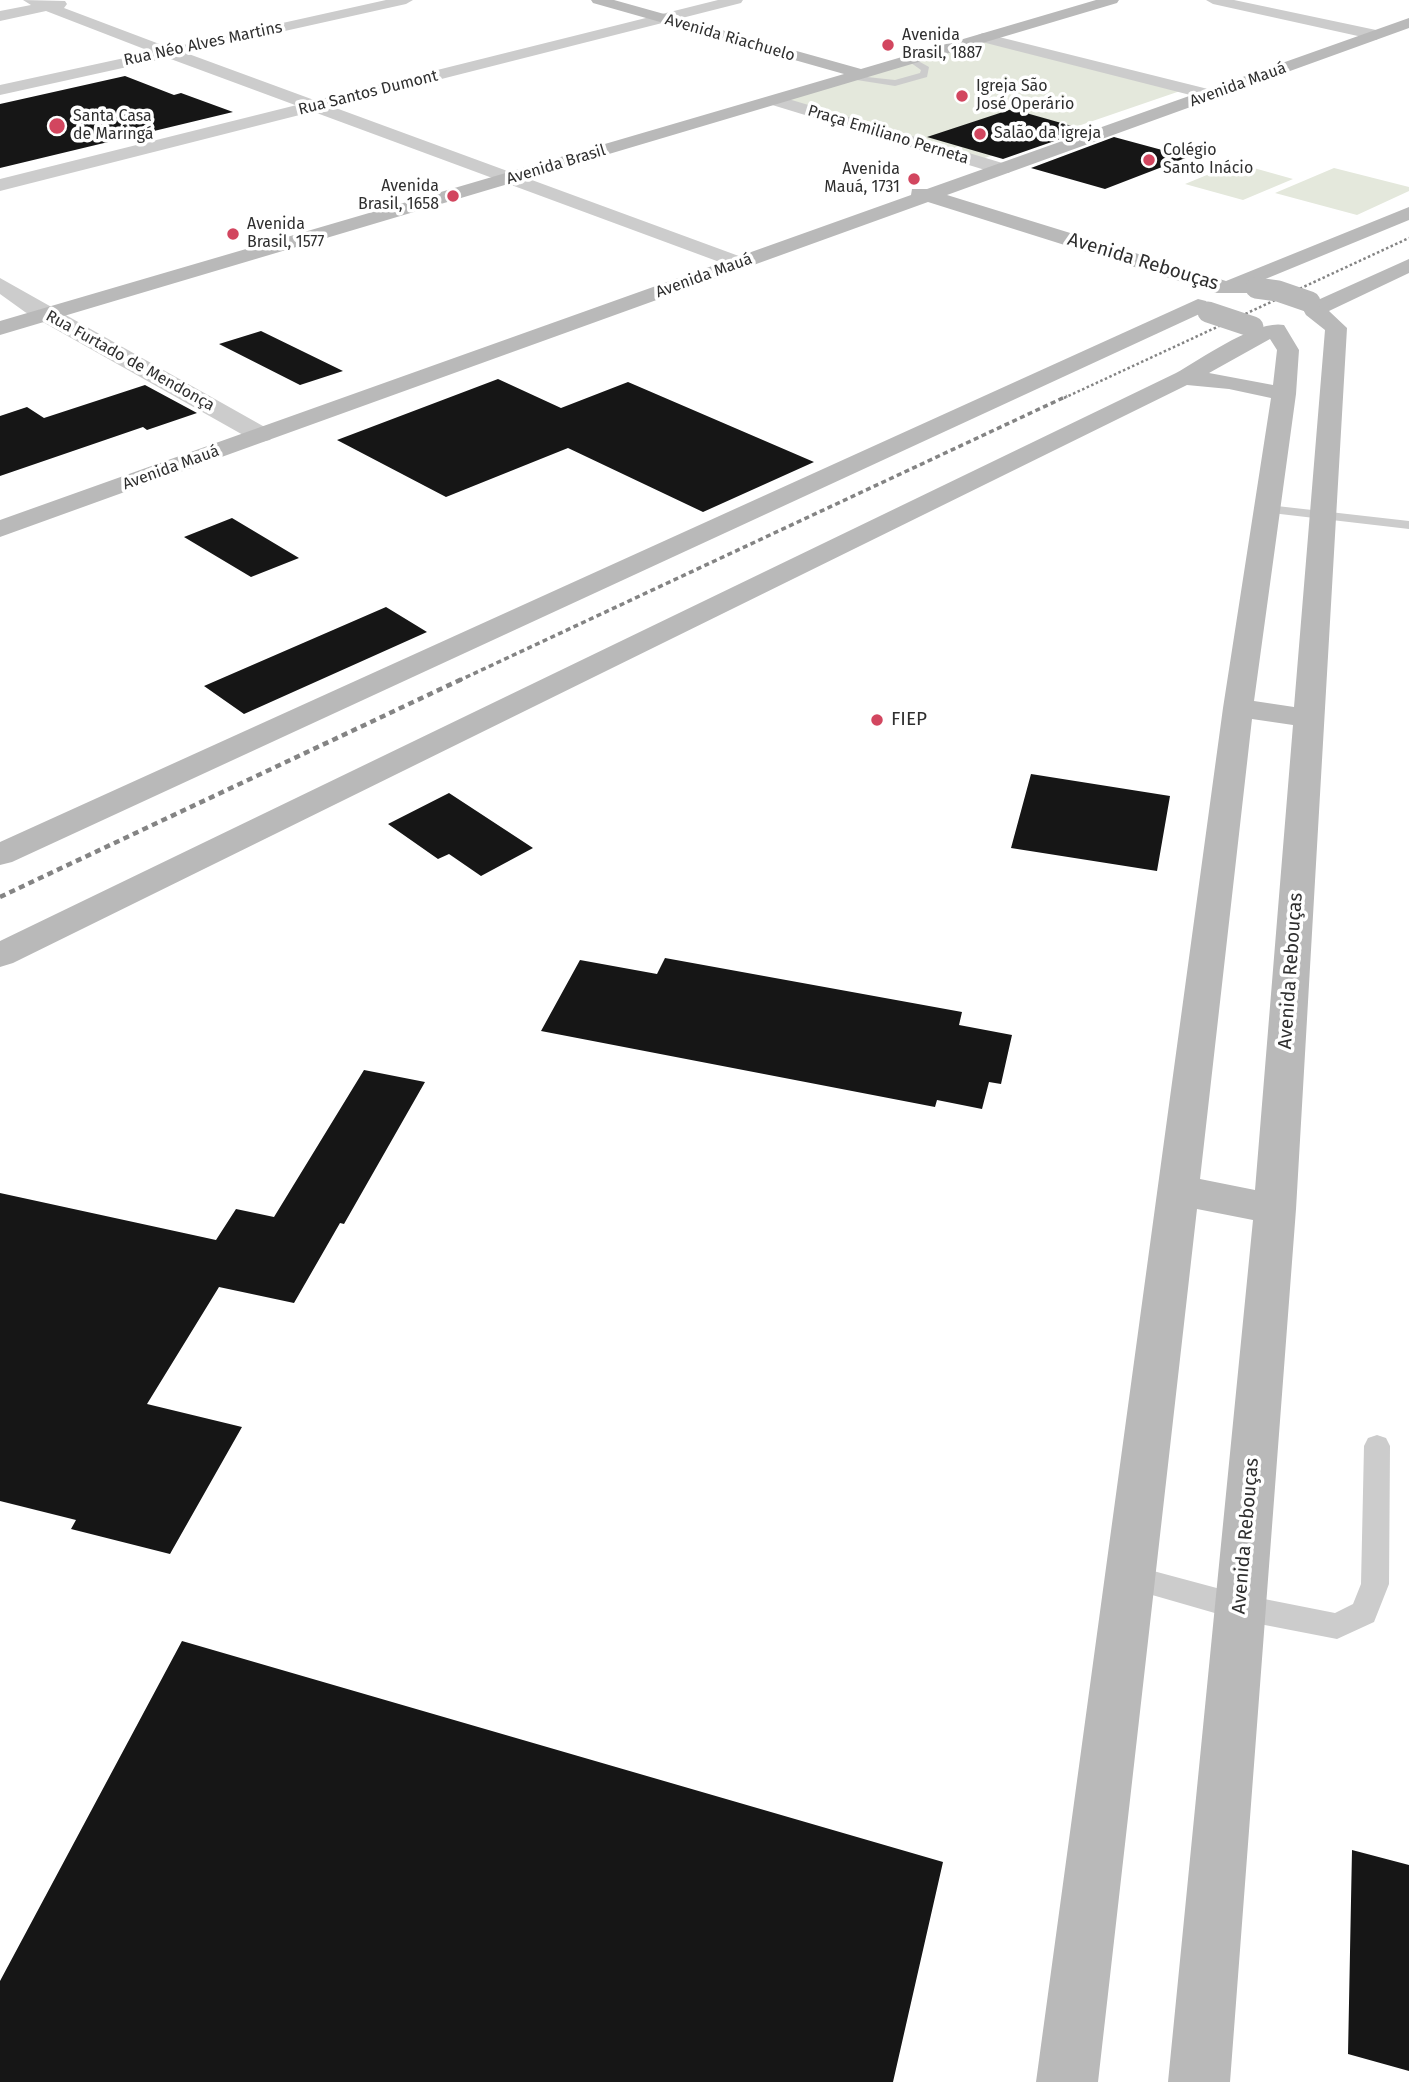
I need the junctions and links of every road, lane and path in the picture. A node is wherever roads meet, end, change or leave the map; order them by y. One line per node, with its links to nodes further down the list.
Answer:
1 (79, 0): 9 (street)
2 (406, 0): 18 (street, Rua Néo Alves Martins)
3 (598, 0): 13 (main road, Avenida Riachuelo)
4 (650, 0): 11 (main road, Avenida Riachuelo)
5 (736, 0): 11 (street, Rua Santos Dumont)
6 (1054, 0): 21 (main road, Avenida Brasil)
7 (1112, 0): 17 (main road, Avenida Brasil)
8 (1213, 0): 15 (street)
9 (39, 3): 12 (street); 18 (street)
10 (1409, 9): 15 (main road, Avenida Mauá)
11 (690, 12): 13 (street, Rua Santos Dumont); 21 (main road, Avenida Riachuelo)
12 (0, 16)
13 (661, 19): 20 (main road, Avenida Riachuelo); 27 (street, Rua Santos Dumont)
14 (1409, 23): 16 (main road, Avenida Mauá)
15 (1351, 29): 16 (street); 23 (main road, Avenida Mauá)
16 (1377, 35): 25 (main road, Avenida Mauá)
17 (983, 38): 19 (main road, Avenida Brasil); 23 (street)
18 (169, 51): 24 (street, Rua Néo Alves Martins); 27 (street)
19 (911, 60): 21 (main road, Avenida Brasil); 21 (lane)
20 (827, 65): 21 (main road, Avenida Brasil); 22 (main road, Avenida Brasil)
21 (855, 70): 26 (main road, Avenida Brasil)
22 (790, 75)
23 (1186, 89): 25 (street); 29 (main road, Avenida Mauá)
24 (0, 90)
25 (1210, 95): 31 (main road, Avenida Mauá)
26 (775, 100): 29 (street, Praça Emiliano Perneta); 33 (main road, Avenida Brasil)
27 (313, 107): 30 (street); 34 (street, Rua Santos Dumont)
28 (503, 159): 30 (main road, Avenida Brasil)
29 (976, 161): 31 (street, Praça Emiliano Perneta); 36 (main road, Avenida Mauá)
30 (476, 167): 32 (main road, Avenida Brasil); 33 (street)
31 (1002, 169): 35 (main road, Avenida Mauá)
32 (450, 174)
33 (509, 179): 39 (street); 50 (main road, Avenida Brasil)
34 (0, 185)
35 (928, 196): 36 (main road, Avenida Mauá); 38 (main road, Avenida Rebouças)
36 (899, 197): 38 (main road); 39 (main road, Avenida Mauá); 40 (main road, Avenida Mauá)
37 (1409, 213): 43 (main road)
38 (1068, 240): 43 (main road, Avenida Rebouças)
39 (712, 253): 40 (street); 49 (main road, Avenida Mauá)
40 (740, 263): 58 (main road, Avenida Mauá)
41 (1409, 265): 48 (main road)
42 (0, 284): 45 (street, Rua Furtado de Mendonça)
43 (1240, 287): 46 (main road); 48 (main road, Avenida Rebouças, bridge)
44 (50, 290): 45 (main road)
45 (24, 298): 47 (main road); 50 (street, Rua Furtado de Mendonça)
46 (1195, 304): 52 (main road, Avenida Rebouças, bridge); 65 (main road)
47 (0, 305)
48 (1314, 307): 52 (main road); 60 (main road, Avenida Rebouças)
49 (545, 312)
50 (47, 314): 51 (main road, Avenida Brasil); 56 (street, Rua Furtado de Mendonça)
51 (0, 328)
52 (1266, 330): 53 (main road); 54 (main road)
53 (1184, 378): 54 (main road); 66 (main road)
54 (1284, 394): 59 (main road)
55 (261, 412): 56 (main road, Avenida Mauá)
56 (235, 421): 57 (main road, Avenida Mauá); 58 (street, Rua Furtado de Mendonça)
57 (209, 430)
58 (261, 435): 62 (main road, Avenida Mauá)
59 (1268, 509): 60 (lane); 63 (main road)
60 (1323, 516): 61 (lane); 64 (main road, Avenida Rebouças)
61 (1409, 525)
62 (0, 529)
63 (1238, 708): 64 (main road); 67 (main road)
64 (1308, 718): 68 (main road, Avenida Rebouças)
65 (0, 855)
66 (0, 956)
67 (1179, 1190): 68 (main road); 70 (main road)
68 (1275, 1209): 71 (main road, Avenida Rebouças)
69 (1377, 1446): 71 (lane)
70 (1131, 1577): 71 (lane); 72 (main road)
71 (1240, 1607): 73 (main road, Avenida Rebouças)
72 (1067, 2082)
73 (1199, 2082)

